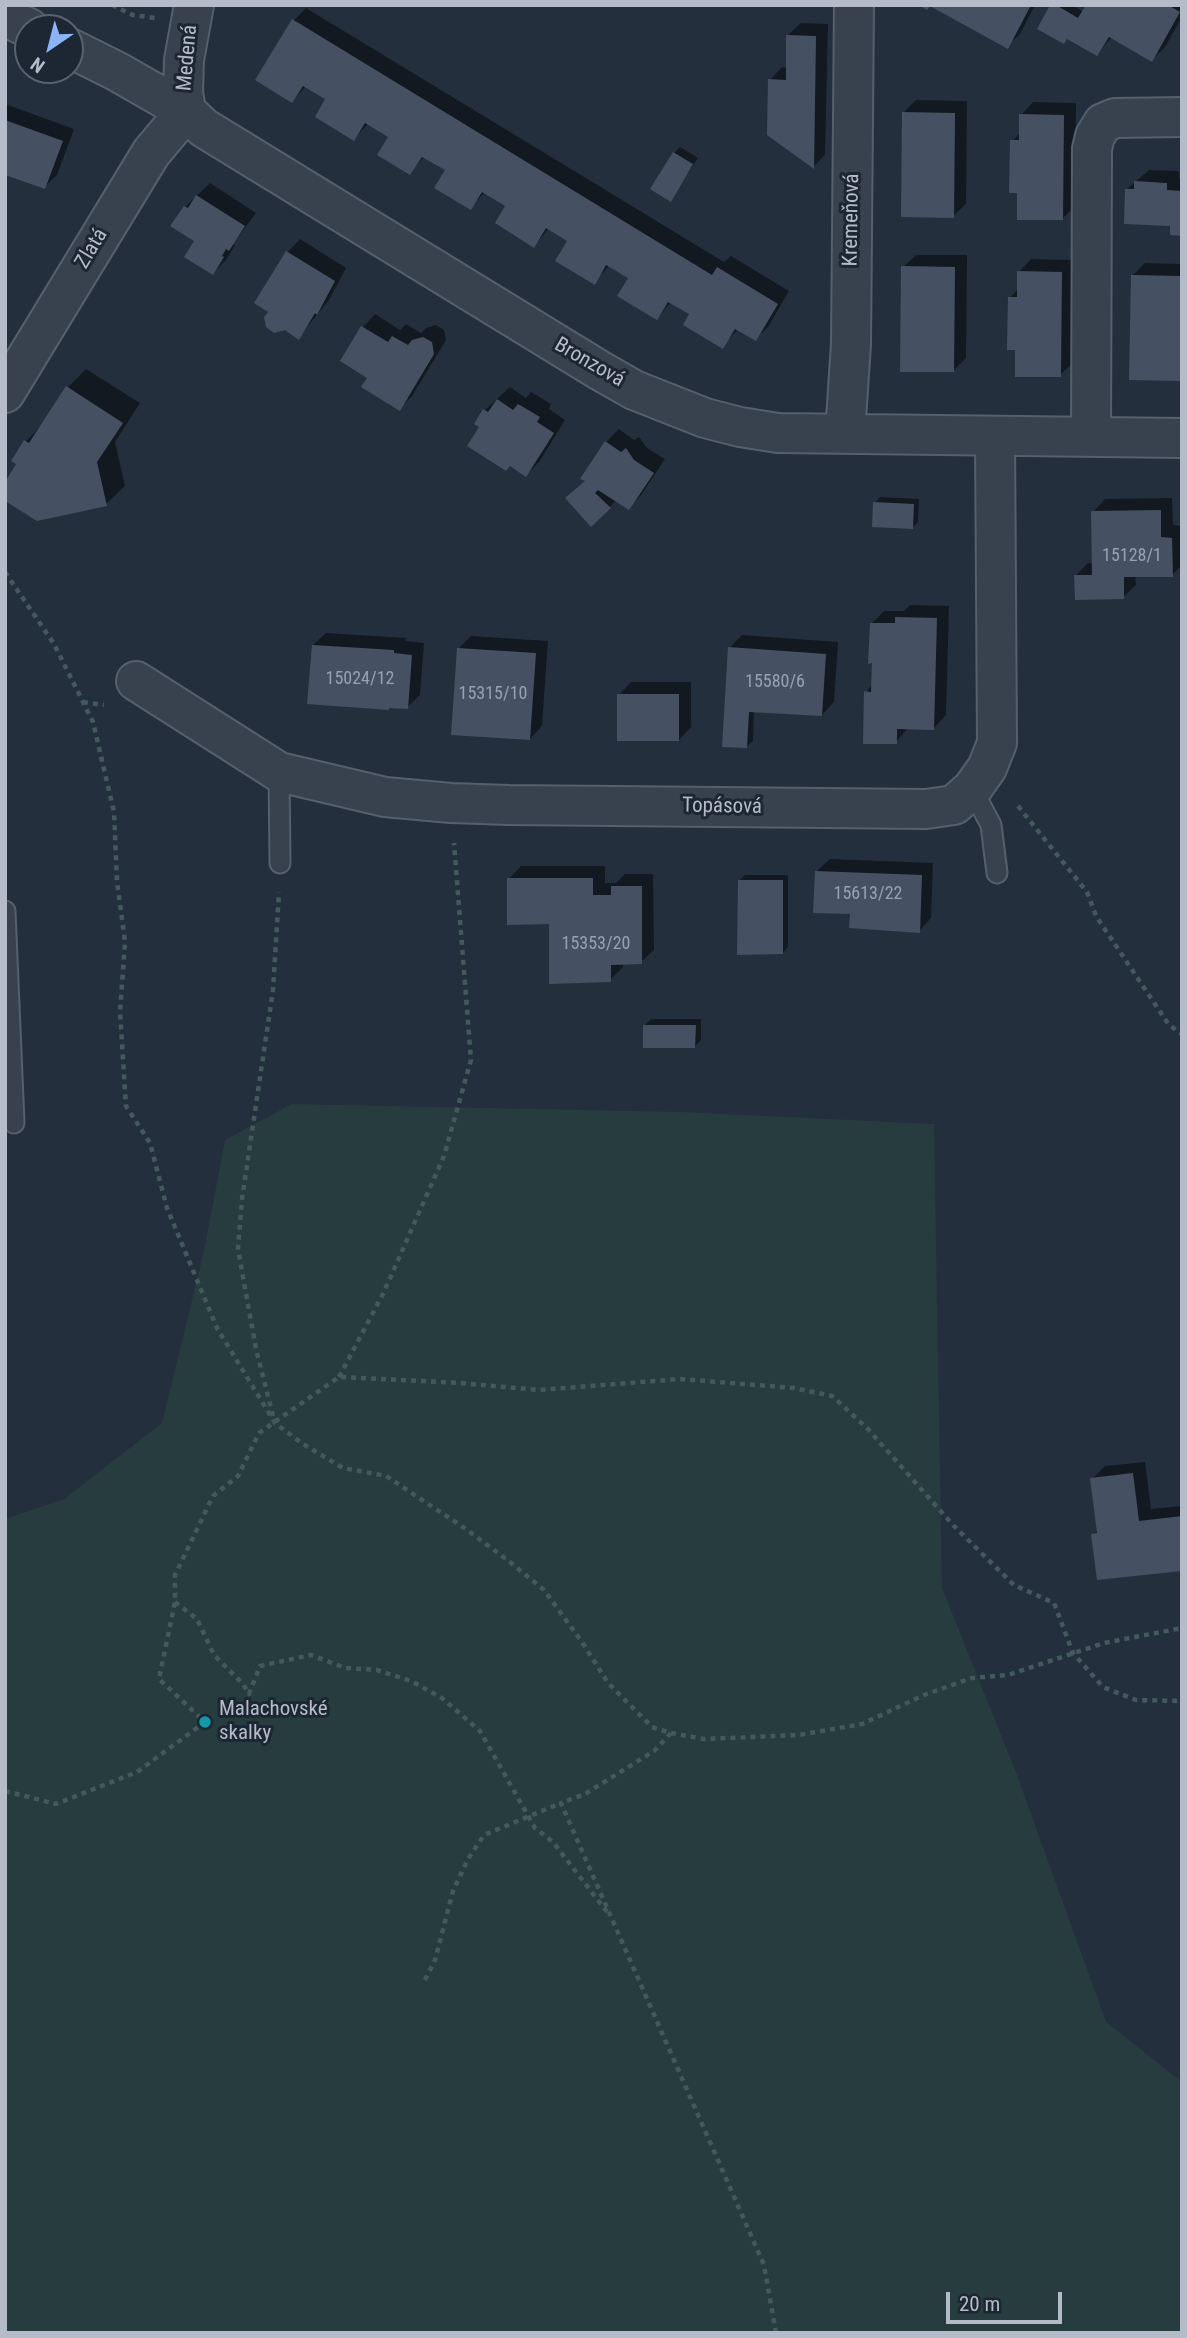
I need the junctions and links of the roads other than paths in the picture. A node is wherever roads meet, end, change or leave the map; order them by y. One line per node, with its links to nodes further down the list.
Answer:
1 (194, 5): 4 (street, Medená)
2 (854, 5): 7 (street, Kremeňová)
3 (84, 55): 4 (street, Bronzová)
4 (186, 111): 6 (street, Zlatá); 7 (street, Bronzová)
5 (1182, 117): 9 (street)
6 (5, 393)
7 (845, 434): 8 (street, Bronzová)
8 (995, 436): 9 (street, Bronzová); 13 (street)
9 (1091, 437): 10 (street, Bronzová)
10 (1182, 438)
11 (136, 681): 12 (street, Topásová)
12 (279, 772): 13 (street, Topásová); 14 (lane)
13 (980, 779): 15 (lane)
14 (280, 863)
15 (997, 873)
16 (5, 911): 17 (lane)
17 (15, 1123)

